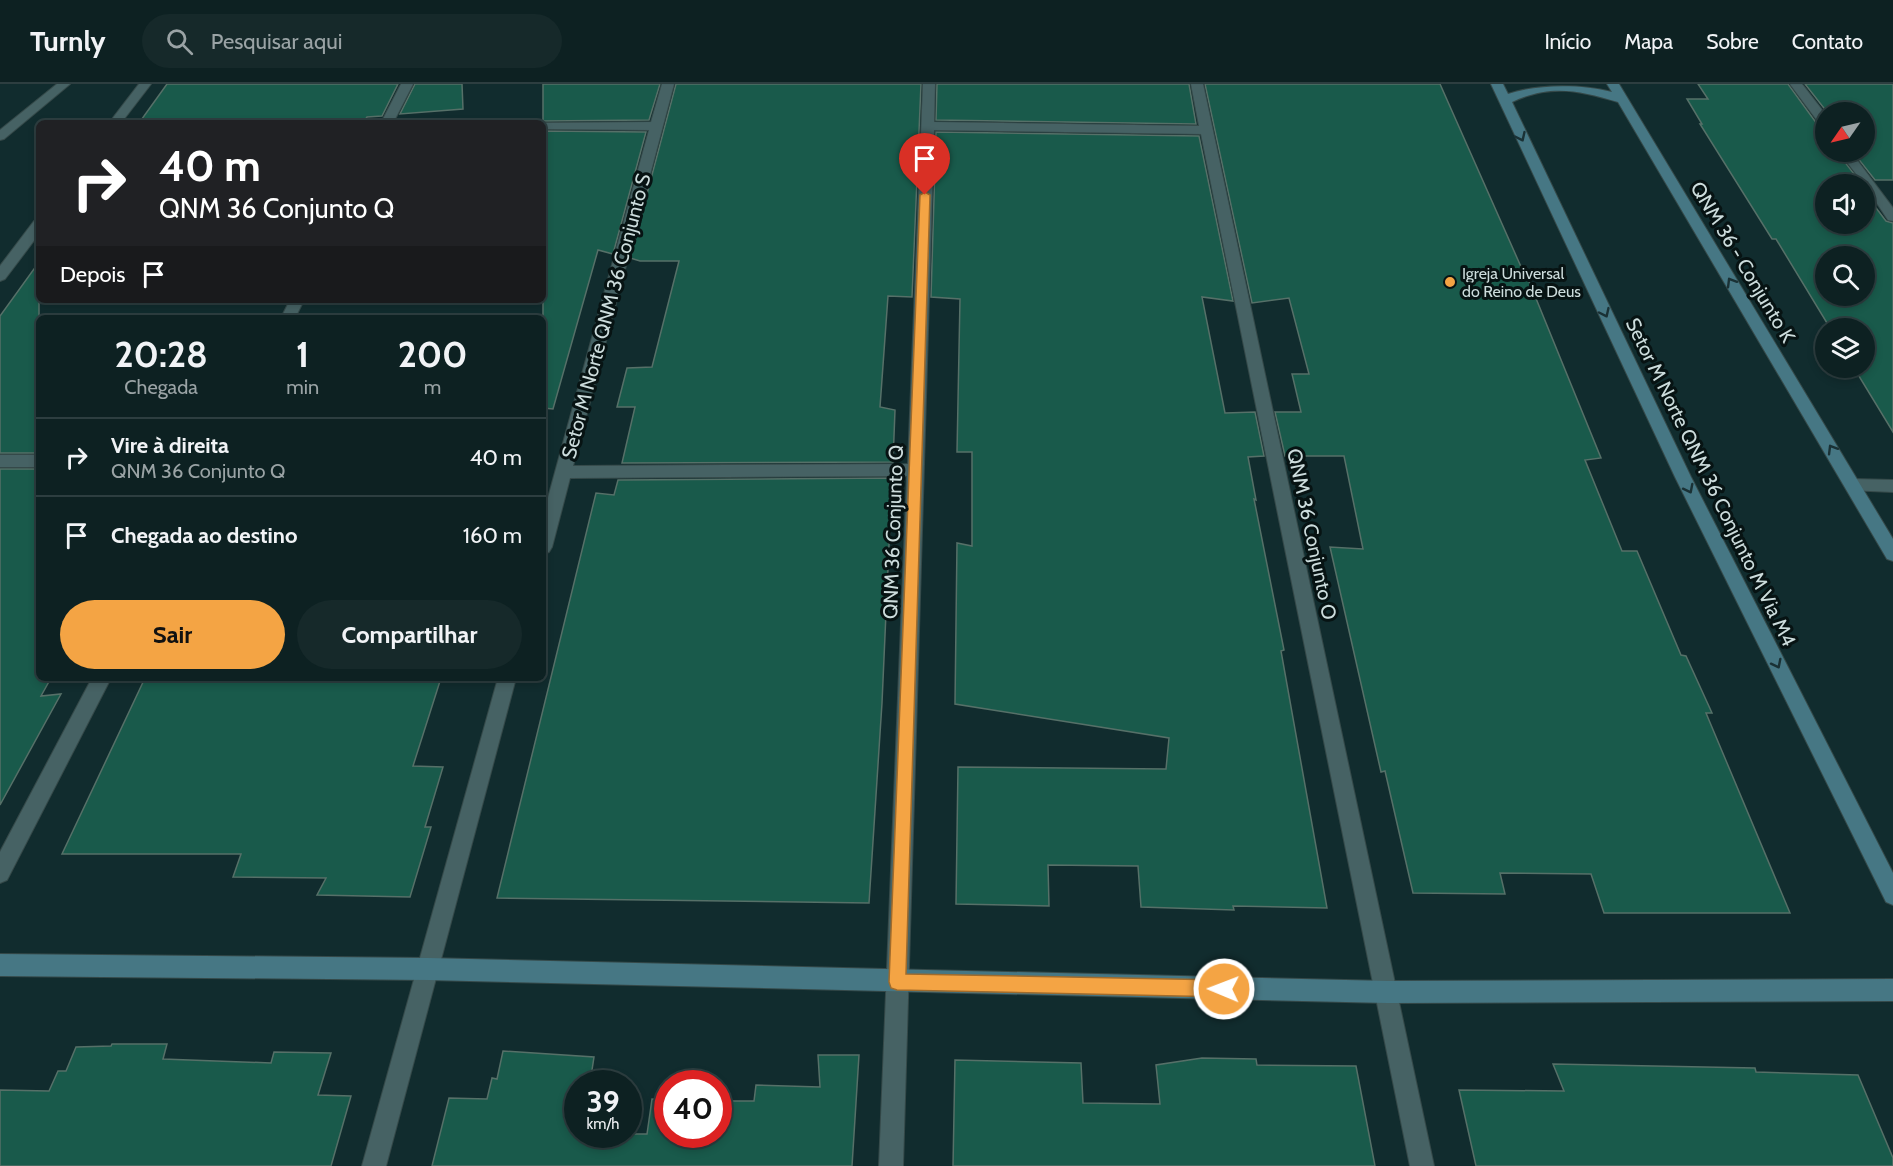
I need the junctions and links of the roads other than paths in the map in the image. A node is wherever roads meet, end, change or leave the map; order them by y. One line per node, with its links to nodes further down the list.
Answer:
1 (64, 84): 21 (street)
2 (145, 84): 15 (street)
3 (406, 84): 16 (street)
4 (668, 84): 18 (street, Setor M Norte QNM 36 Conjunto S)
5 (929, 84): 19 (street, QNM 36 Conjunto Q)
6 (1197, 84): 20 (street, QNM 36 Conjunto O)
7 (1497, 84): 13 (main road, Setor M Norte QNM 36 Conjunto M Via M4)
8 (1551, 84): 13 (main road)
9 (1558, 84): 12 (main road)
10 (1612, 84): 12 (main road, QNM 36 - Conjunto K)
11 (1796, 84): 14 (street)
12 (1620, 99): 30 (main road, QNM 36 - Conjunto K, one-way to 12)
13 (1504, 101): 37 (main road, Setor M Norte QNM 36 Conjunto M Via M4, one-way to 37)
14 (1815, 109)
15 (117, 120)
16 (388, 120)
17 (546, 125): 18 (street)
18 (658, 126): 29 (street, Setor M Norte QNM 36 Conjunto S)
19 (927, 126): 20 (street); 28 (street, QNM 36 Conjunto Q)
20 (1206, 130): 42 (street, QNM 36 Conjunto O)
21 (0, 136)
22 (1852, 162): 23 (street)
23 (1893, 217)
24 (36, 228): 25 (street)
25 (0, 276)
26 (0, 461): 27 (street)
27 (36, 461)
28 (916, 470): 29 (street); 40 (street, QNM 36 Conjunto Q)
29 (564, 472): 32 (street, Setor M Norte QNM 36 Conjunto S)
30 (1853, 485): 31 (street); 33 (main road, QNM 36 - Conjunto K)
31 (1893, 486)
32 (546, 536)
33 (1893, 554)
34 (100, 681): 36 (street)
35 (506, 681): 39 (street)
36 (0, 873)
37 (1893, 895)
38 (0, 965): 39 (main road)
39 (428, 969): 40 (main road); 43 (street)
40 (897, 982): 42 (main road); 44 (street, QNM 36 Conjunto Q)
41 (1893, 990): 42 (main road)
42 (1388, 992): 45 (street, QNM 36 Conjunto O)
43 (374, 1166)
44 (891, 1166)
45 (1422, 1166)

